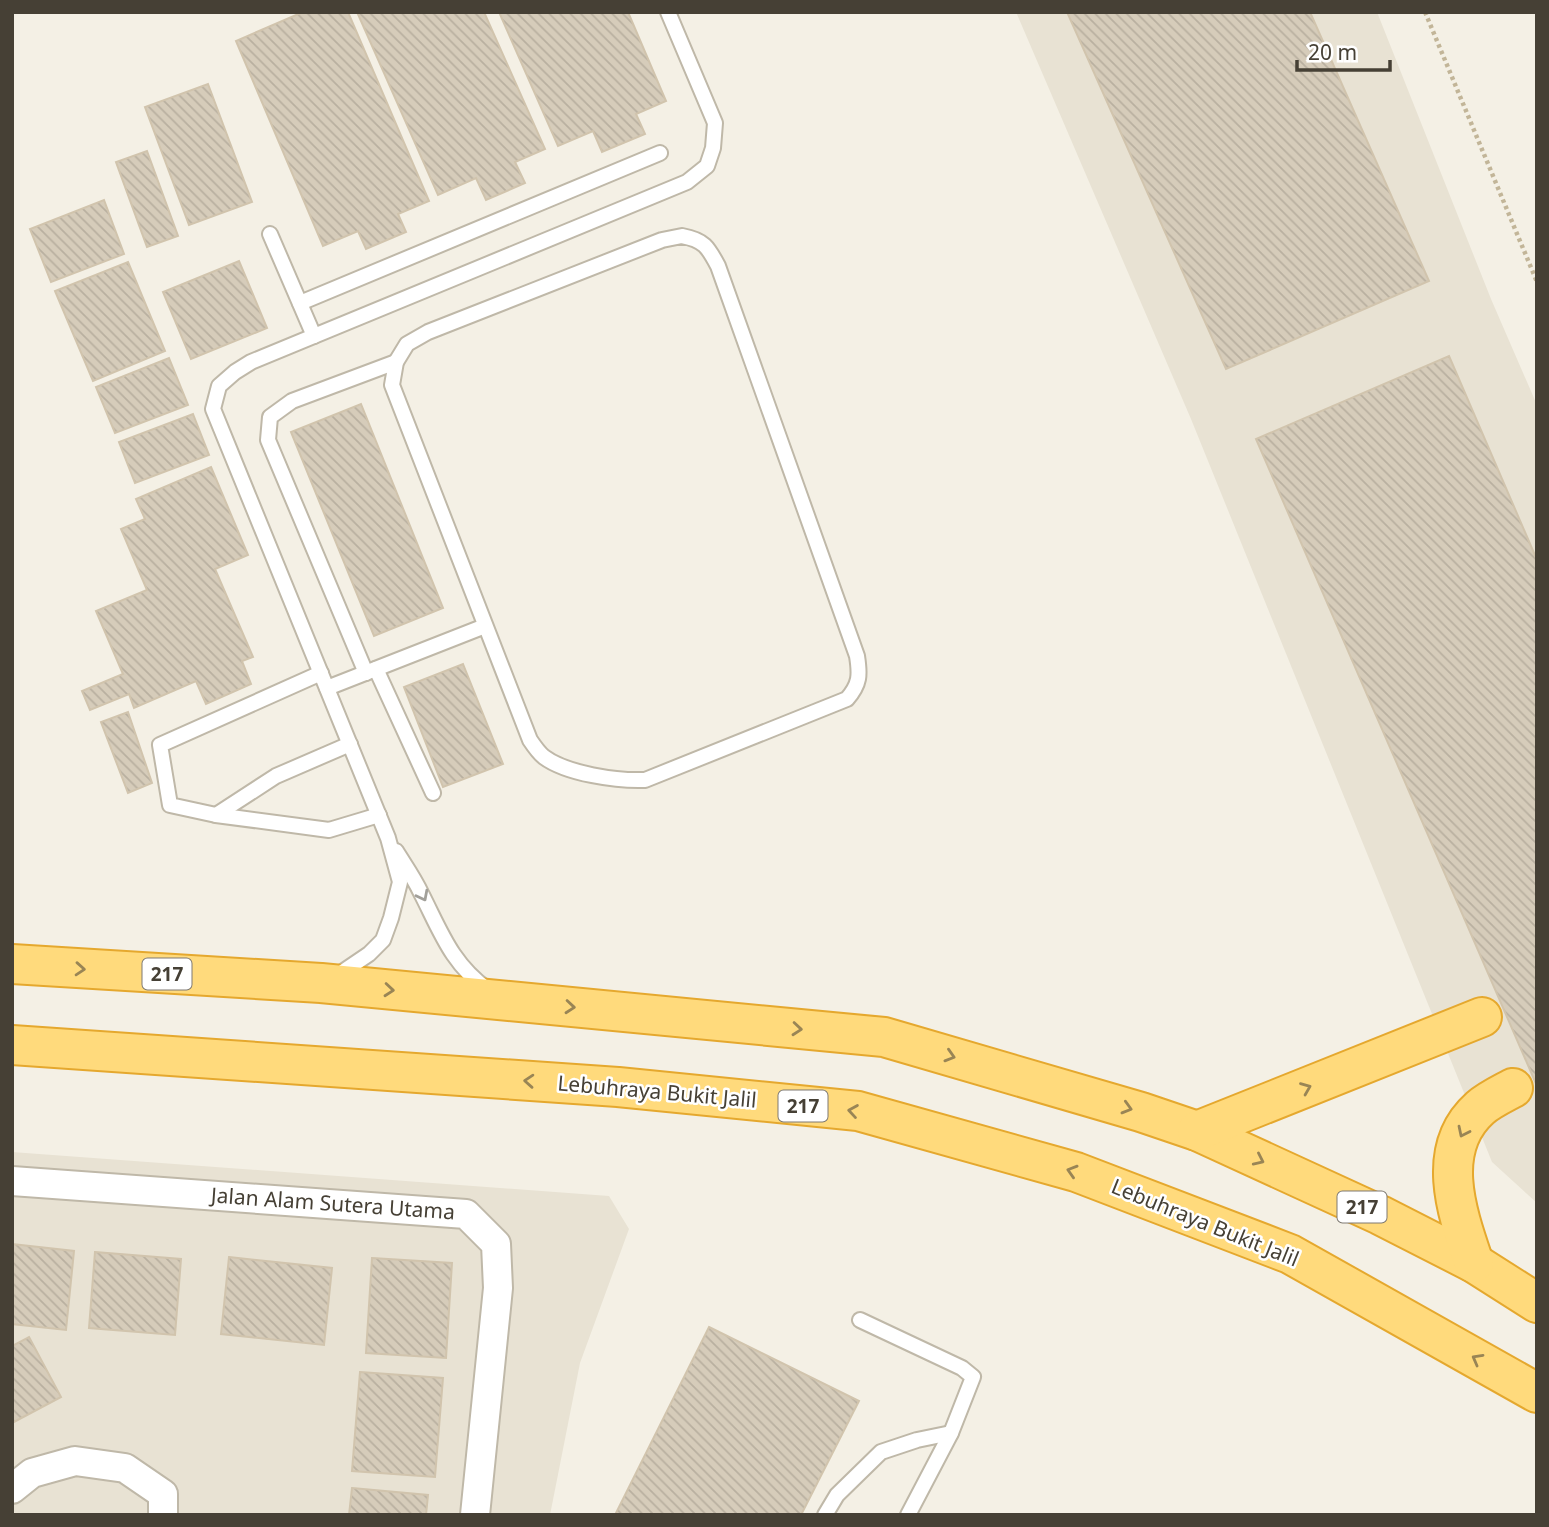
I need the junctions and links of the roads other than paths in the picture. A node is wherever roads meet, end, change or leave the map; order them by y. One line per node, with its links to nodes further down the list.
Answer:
1 (668, 12): 5 (lane)
2 (660, 153): 4 (lane)
3 (270, 234): 4 (lane)
4 (300, 303): 5 (lane)
5 (314, 336): 9 (lane)
6 (396, 362): 7 (lane); 7 (lane); 8 (lane)
7 (485, 625): 8 (lane)
8 (371, 671): 10 (lane); 12 (lane)
9 (321, 673): 10 (lane); 13 (lane)
10 (327, 688): 11 (lane)
11 (350, 744): 13 (lane); 14 (lane)
12 (433, 793)
13 (216, 815): 14 (lane)
14 (379, 815): 15 (lane)
15 (388, 838): 17 (lane); 18 (lane, one-way to 18)
16 (12, 964): 17 (highway, 217, one-way to 17)
17 (321, 984): 18 (highway, 217, one-way to 18)
18 (502, 1000): 22 (highway, 217, one-way to 22)
19 (1482, 1017): 22 (highway, one-way to 19)
20 (12, 1045): 27 (highway, Lebuhraya Bukit Jalil / 217, one-way to 20)
21 (1513, 1088): 24 (highway, one-way to 24)
22 (1197, 1131): 24 (highway, 217, one-way to 24)
23 (12, 1181): 31 (street, Jalan Alam Sutera Utama)
24 (1474, 1263): 25 (highway, 217)
25 (1537, 1303)
26 (860, 1320): 28 (lane)
27 (1537, 1393)
28 (951, 1433): 32 (lane); 33 (lane)
29 (12, 1489): 30 (street)
30 (163, 1515)
31 (475, 1515)
32 (825, 1515)
33 (908, 1515)

